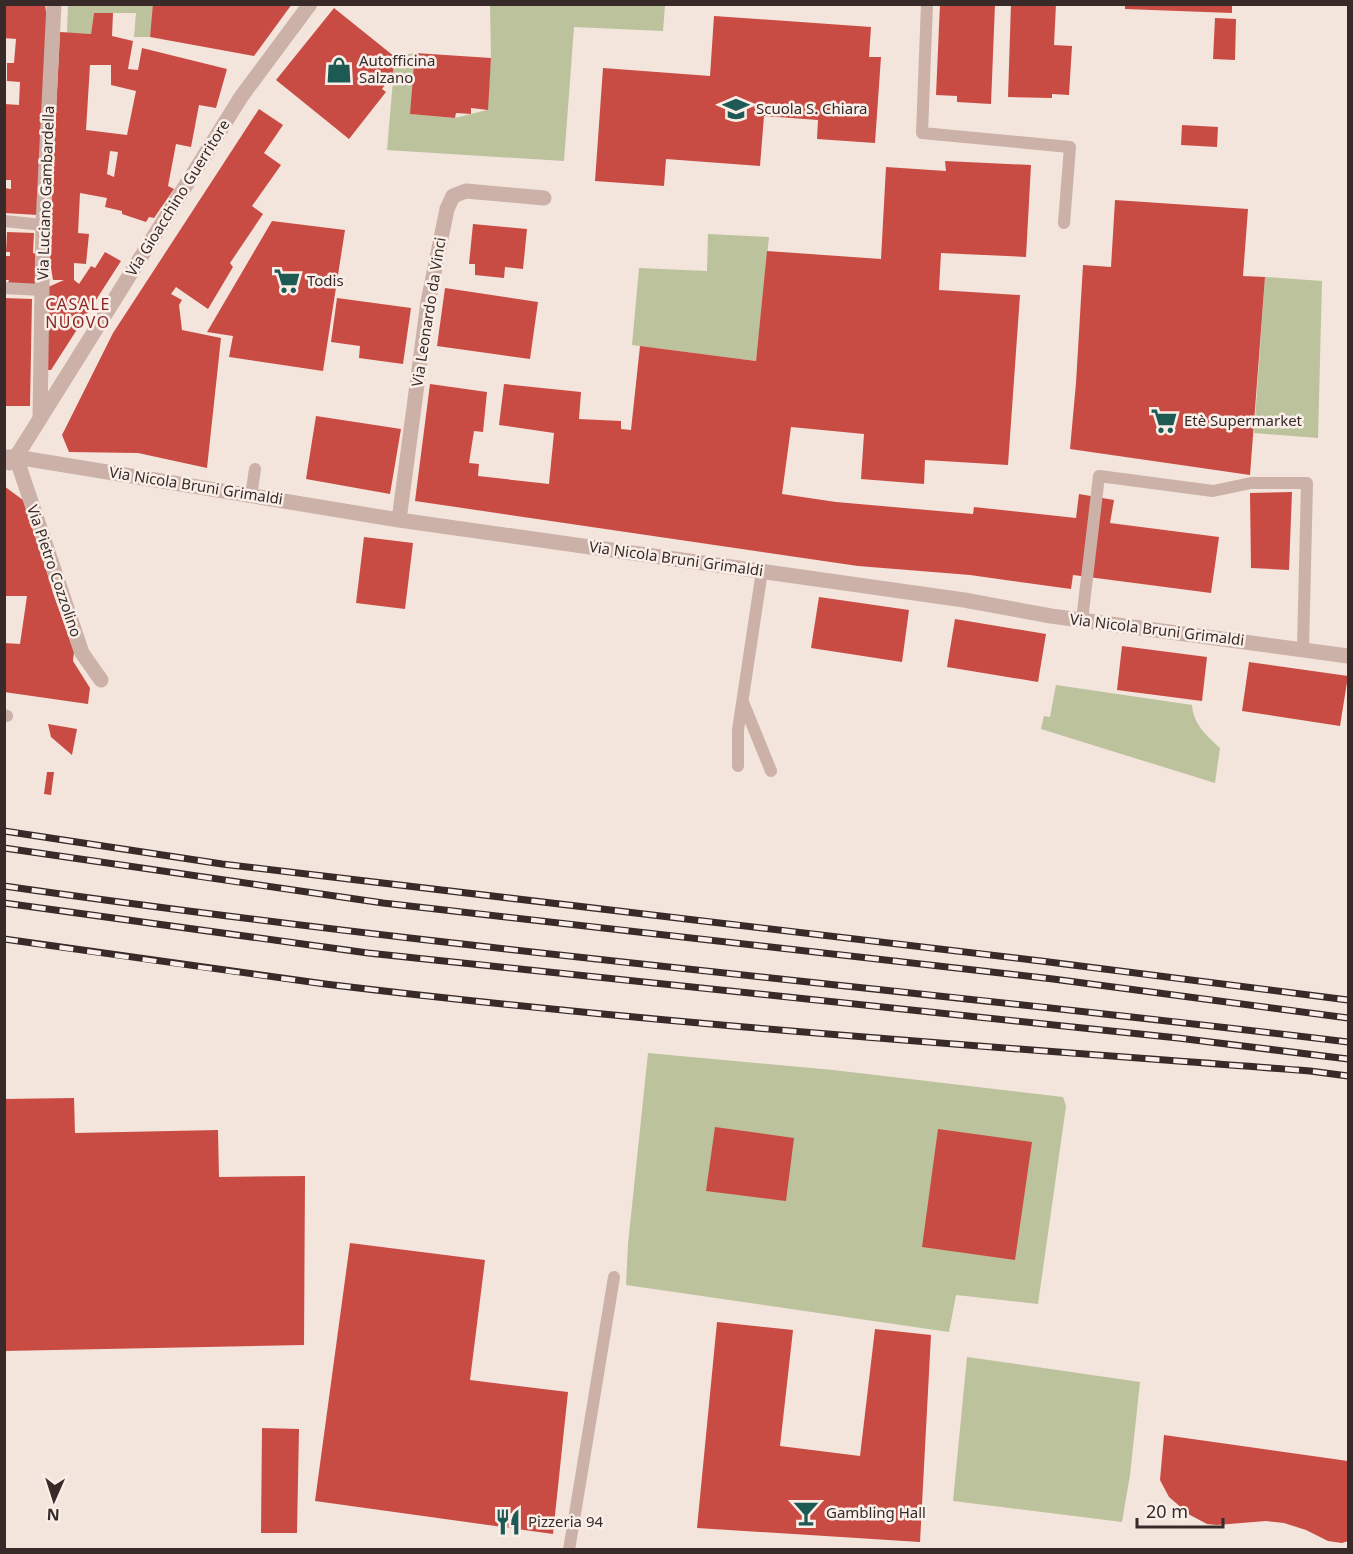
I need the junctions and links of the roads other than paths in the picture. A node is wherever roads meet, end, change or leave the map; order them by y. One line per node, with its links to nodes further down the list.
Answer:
1 (54, 4): 7 (street, Via Luciano Gambardella)
2 (310, 4): 10 (street, Via Gioacchino Guerritore)
3 (927, 4): 6 (lane)
4 (544, 198): 14 (street, Via Leonardo da Vinci)
5 (4, 221): 7 (lane)
6 (1064, 223)
7 (43, 225): 9 (street, Via Luciano Gambardella)
8 (4, 288): 9 (lane)
9 (42, 290): 10 (street, Via Luciano Gambardella)
10 (40, 418): 11 (street, Via Gioacchino Guerritore)
11 (8, 461): 13 (street, Via Nicola Bruni Grimaldi); 19 (street, Via Pietro Cozzolino)
12 (255, 469): 13 (lane)
13 (251, 496): 14 (street, Via Nicola Bruni Grimaldi)
14 (399, 520): 15 (street, Via Nicola Bruni Grimaldi)
15 (762, 571): 16 (street, Via Nicola Bruni Grimaldi); 20 (lane)
16 (1082, 620): 17 (street, Via Nicola Bruni Grimaldi); 17 (lane)
17 (1303, 649): 18 (street, Via Nicola Bruni Grimaldi)
18 (1348, 656)
19 (101, 680)
20 (742, 701): 21 (lane); 22 (lane)
21 (738, 766)
22 (771, 771)
23 (614, 1277): 24 (lane)
24 (569, 1550)

